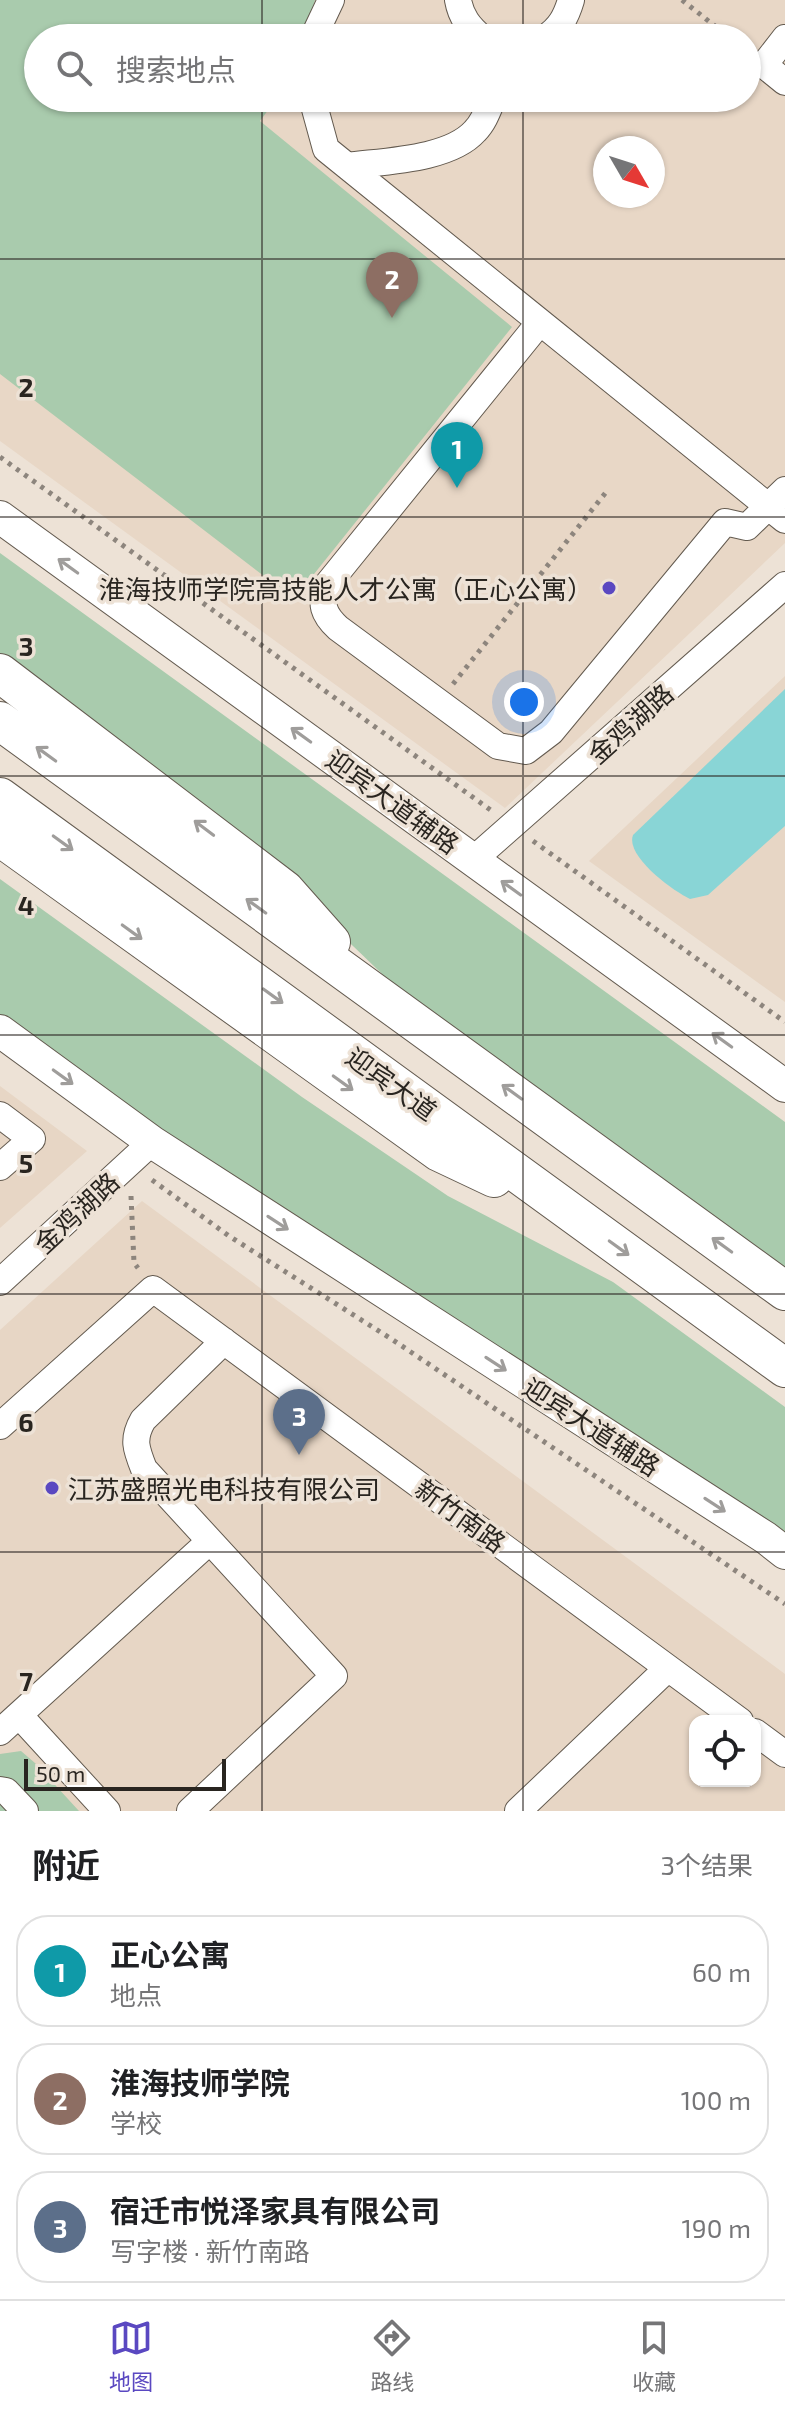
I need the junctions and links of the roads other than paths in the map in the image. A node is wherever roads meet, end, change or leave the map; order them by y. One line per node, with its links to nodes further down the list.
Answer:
1 (331, 0): 4 (street)
2 (458, 0): 5 (street)
3 (571, 0): 6 (street)
4 (320, 24)
5 (468, 24)
6 (561, 24)
7 (785, 38): 8 (street)
8 (785, 82)
9 (316, 112): 11 (street)
10 (487, 112): 11 (street)
11 (347, 166): 12 (street)
12 (540, 322): 13 (street); 13 (street)
13 (779, 505)
14 (0, 517): 20 (main road, 迎宾大道辅路, one-way to 14)
15 (785, 585): 20 (street, 金鸡湖路)
16 (0, 673): 21 (highway, one-way to 16)
17 (0, 721): 21 (highway, one-way to 17)
18 (0, 797): 27 (highway, 迎宾大道, one-way to 27)
19 (0, 837): 27 (highway, one-way to 27)
20 (473, 860): 23 (main road, 迎宾大道辅路, one-way to 20)
21 (381, 997): 29 (highway, one-way to 21)
22 (0, 1031): 25 (main road, 迎宾大道辅路, one-way to 25)
23 (785, 1086)
24 (0, 1115): 26 (street)
25 (141, 1153): 28 (street, 金鸡湖路); 34 (main road, 迎宾大道辅路, one-way to 34)
26 (0, 1167)
27 (576, 1217): 31 (highway, 迎宾大道, one-way to 31)
28 (0, 1282)
29 (785, 1291)
30 (224, 1341): 32 (street, 新竹南路); 33 (street); 35 (street, 新竹南路)
31 (785, 1368)
32 (0, 1426)
33 (210, 1541): 37 (street); 43 (street)
34 (785, 1553)
35 (668, 1668): 36 (street, 新竹南路); 44 (street)
36 (732, 1715)
37 (10, 1724): 42 (street)
38 (761, 1736): 39 (street)
39 (785, 1754)
40 (0, 1790): 41 (street)
41 (25, 1811)
42 (107, 1811)
43 (190, 1811)
44 (518, 1811)

